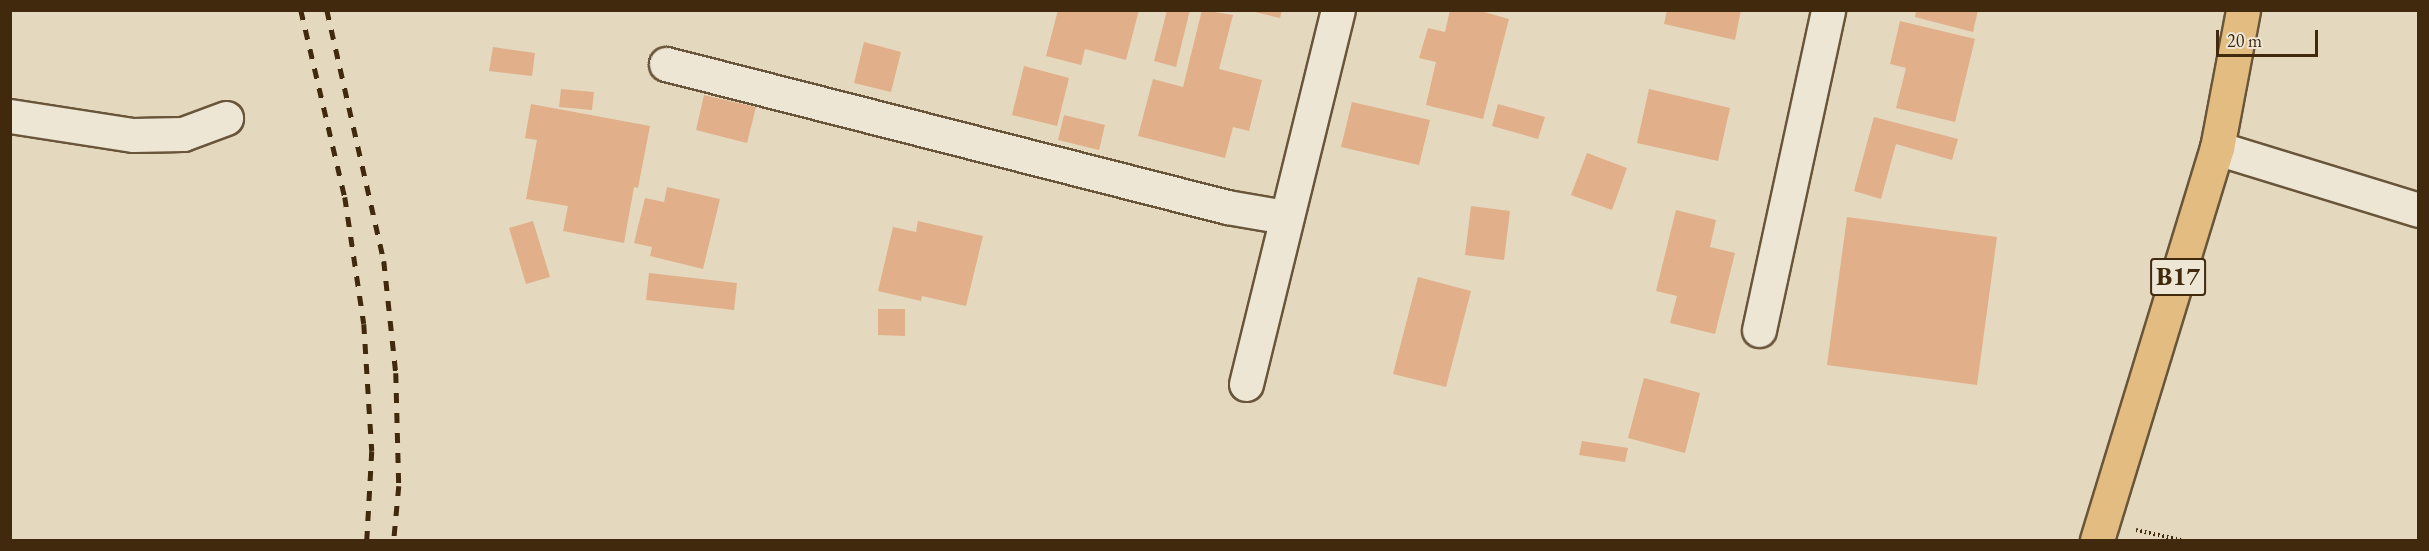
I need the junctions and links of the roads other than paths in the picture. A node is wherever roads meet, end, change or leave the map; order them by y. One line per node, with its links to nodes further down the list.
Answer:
1 (1338, 10): 9 (street)
2 (1828, 10): 10 (street)
3 (2243, 10): 7 (main road, B17)
4 (666, 64): 9 (street)
5 (10, 116): 6 (street)
6 (226, 118)
7 (2217, 148): 8 (street); 12 (main road, B17)
8 (2418, 210)
9 (1285, 217): 11 (street)
10 (1759, 330)
11 (1246, 384)
12 (2100, 531)

